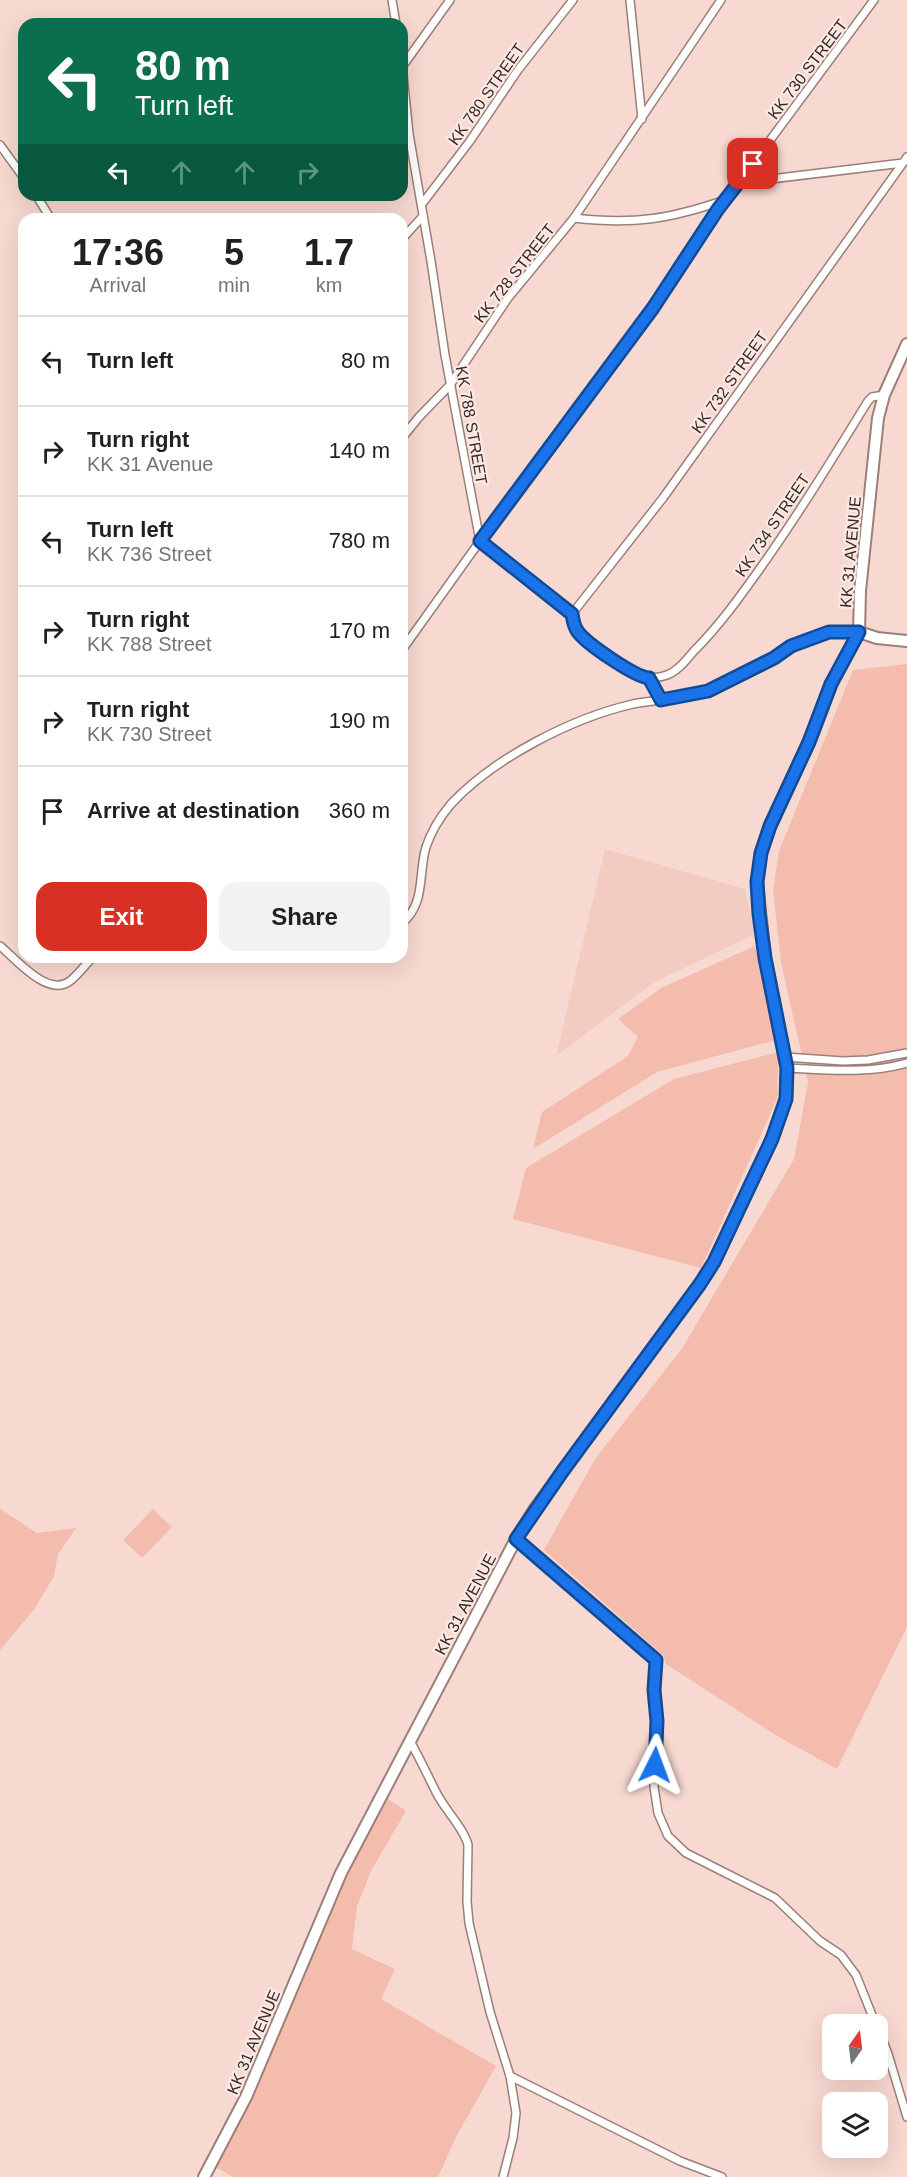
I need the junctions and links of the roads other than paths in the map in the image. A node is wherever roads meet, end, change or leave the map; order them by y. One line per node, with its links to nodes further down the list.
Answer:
1 (392, 0): 7 (street)
2 (450, 0): 8 (street)
3 (573, 0): 16 (street, KK 780 STREET)
4 (630, 0): 9 (street)
5 (721, 0): 9 (street, KK 728 STREET)
6 (874, 0): 14 (street, KK 730 STREET)
7 (395, 18)
8 (408, 58)
9 (642, 119): 18 (street, KK 728 STREET)
10 (408, 124): 16 (street, KK 788 STREET)
11 (0, 145): 13 (street)
12 (905, 160): 14 (street, KK 732 STREET); 25 (street, KK 732 STREET)
13 (18, 170)
14 (738, 183): 15 (street, KK 730 STREET)
15 (726, 200): 18 (street); 24 (street, KK 730 STREET)
16 (422, 204): 17 (street, KK 788 STREET)
17 (423, 216): 19 (street); 21 (street, KK 788 STREET)
18 (574, 218): 21 (street, KK 728 STREET)
19 (408, 232)
20 (907, 344): 22 (main road, KK 31 AVENUE)
21 (450, 385): 23 (street, KK 728 STREET); 24 (street, KK 788 STREET)
22 (884, 395): 26 (main road, KK 31 AVENUE); 29 (street, KK 734 STREET)
23 (408, 431)
24 (480, 541): 25 (street); 28 (street, KK 730 STREET)
25 (572, 614): 29 (street)
26 (859, 632): 27 (main road); 30 (street); 37 (main road, KK 31 AVENUE)
27 (907, 641)
28 (408, 642)
29 (649, 678): 30 (street)
30 (661, 700): 31 (street)
31 (408, 919)
32 (0, 946): 33 (street)
33 (18, 961)
34 (20, 963): 35 (street)
35 (87, 963)
36 (907, 1053): 37 (street)
37 (786, 1063): 38 (street); 39 (main road, KK 31 AVENUE)
38 (907, 1063)
39 (516, 1539): 40 (main road, KK 31 AVENUE); 41 (street)
40 (409, 1741): 43 (street); 45 (main road, KK 31 AVENUE)
41 (872, 2014)
42 (888, 2054): 44 (street)
43 (510, 2076): 46 (street); 47 (street)
44 (907, 2117)
45 (204, 2177)
46 (504, 2177)
47 (722, 2177)

